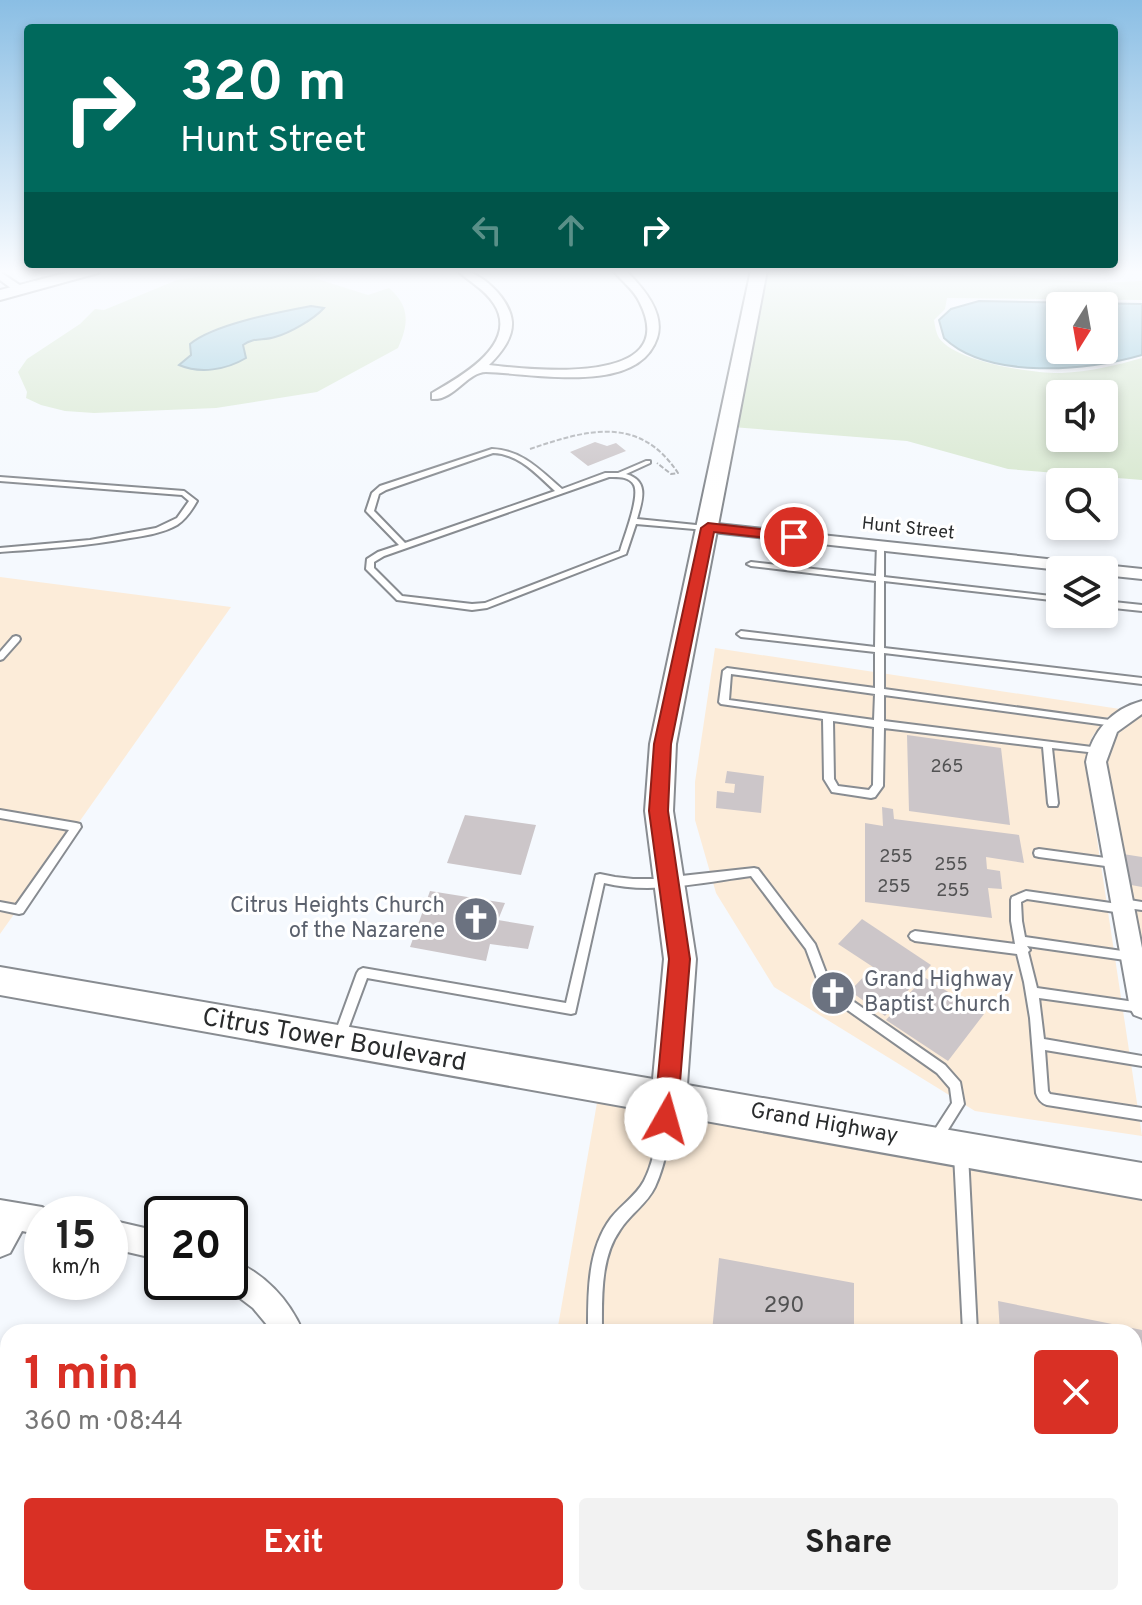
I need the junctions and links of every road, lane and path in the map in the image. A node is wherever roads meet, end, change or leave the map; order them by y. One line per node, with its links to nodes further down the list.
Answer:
1 (500, 345): 4 (street)
2 (649, 345): 4 (street)
3 (744, 345): 12 (street)
4 (480, 368): 5 (street)
5 (437, 396)
6 (530, 449): 7 (path)
7 (653, 463): 8 (lane)
8 (620, 474): 10 (lane); 11 (lane)
9 (0, 479): 15 (lane)
10 (561, 492): 13 (lane); 13 (lane)
11 (633, 521): 12 (lane); 13 (lane)
12 (708, 528): 14 (street, Hunt Street); 40 (street)
13 (404, 546)
14 (880, 546): 17 (street, Hunt Street); 20 (lane)
15 (0, 550)
16 (751, 564): 20 (lane)
17 (1046, 564)
18 (1118, 571): 19 (street, Hunt Street)
19 (1142, 574)
20 (880, 578): 21 (lane); 26 (lane)
21 (1046, 597)
22 (1118, 605): 23 (lane)
23 (1142, 608)
24 (741, 634): 26 (lane)
25 (16, 639): 27 (lane)
26 (879, 651): 28 (lane); 29 (lane)
27 (0, 657)
28 (1142, 681)
29 (878, 692): 31 (lane); 32 (lane); 33 (lane)
30 (1142, 707): 32 (street)
31 (828, 717): 33 (lane); 33 (lane)
32 (1114, 723): 35 (street)
33 (879, 724): 34 (lane)
34 (1047, 744): 35 (lane); 36 (lane)
35 (1097, 750): 39 (street)
36 (1053, 803)
37 (0, 814): 41 (lane)
38 (1039, 853): 39 (lane)
39 (1113, 863): 42 (street)
40 (670, 881): 50 (lane); 53 (street); 55 (lane)
41 (0, 906)
42 (1129, 906): 44 (lane); 45 (street)
43 (915, 936): 44 (lane)
44 (1023, 945): 45 (lane); 48 (lane)
45 (1132, 956): 47 (street)
46 (0, 981): 50 (street, Citrus Tower Boulevard)
47 (1140, 985): 49 (street)
48 (1032, 992): 49 (lane); 51 (lane)
49 (1142, 1008)
50 (338, 1042): 53 (street, Citrus Tower Boulevard)
51 (1039, 1044): 52 (lane); 54 (lane)
52 (1142, 1061)
53 (669, 1097): 55 (street, Grand Highway); 61 (lane)
54 (1142, 1114)
55 (946, 1146): 56 (street, Grand Highway); 62 (lane)
56 (1142, 1181)
57 (19, 1217): 58 (street)
58 (0, 1243)
59 (248, 1284): 60 (street)
60 (283, 1324)
61 (595, 1324)
62 (969, 1324)

